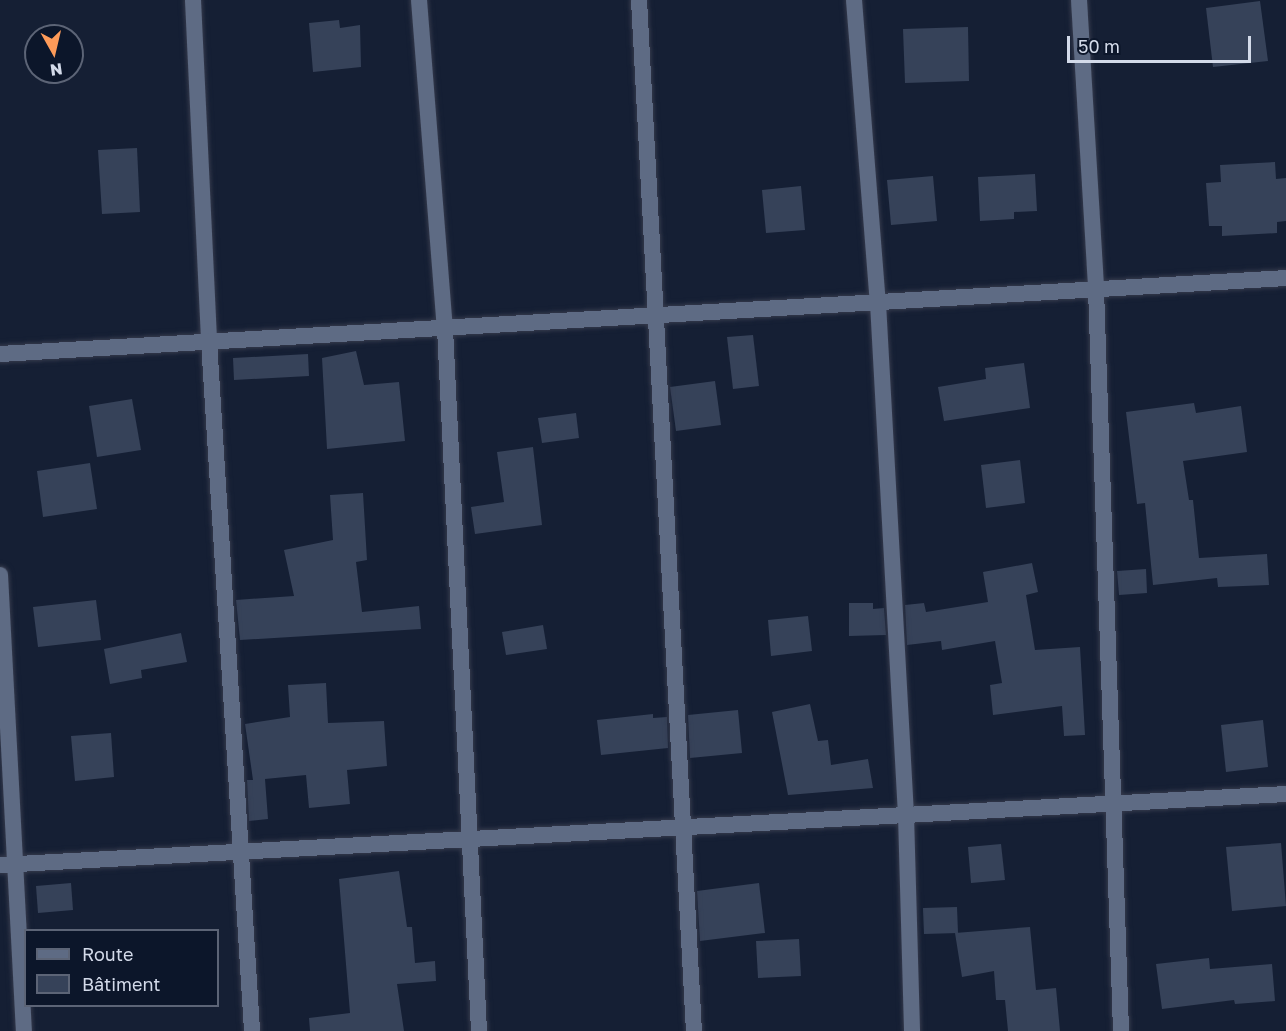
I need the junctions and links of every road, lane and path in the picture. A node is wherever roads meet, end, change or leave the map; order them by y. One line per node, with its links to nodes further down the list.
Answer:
1 (193, 0): 11 (street)
2 (419, 0): 10 (street)
3 (639, 0): 9 (street)
4 (854, 0): 8 (street)
5 (1079, 0): 7 (street)
6 (1286, 278): 7 (street)
7 (1096, 289): 8 (street); 15 (street)
8 (878, 303): 9 (street); 16 (street)
9 (656, 316): 10 (street); 17 (street)
10 (446, 328): 11 (street); 18 (street)
11 (209, 341): 12 (street); 19 (street)
12 (0, 354)
13 (0, 575): 20 (street)
14 (1286, 794): 15 (street)
15 (1114, 804): 16 (street); 26 (street)
16 (906, 815): 17 (street); 25 (street)
17 (684, 827): 18 (street); 24 (street)
18 (471, 838): 19 (street); 23 (street)
19 (241, 851): 20 (street); 22 (street)
20 (6, 864): 21 (street)
21 (24, 1031)
22 (252, 1031)
23 (479, 1031)
24 (694, 1031)
25 (912, 1031)
26 (1121, 1031)

